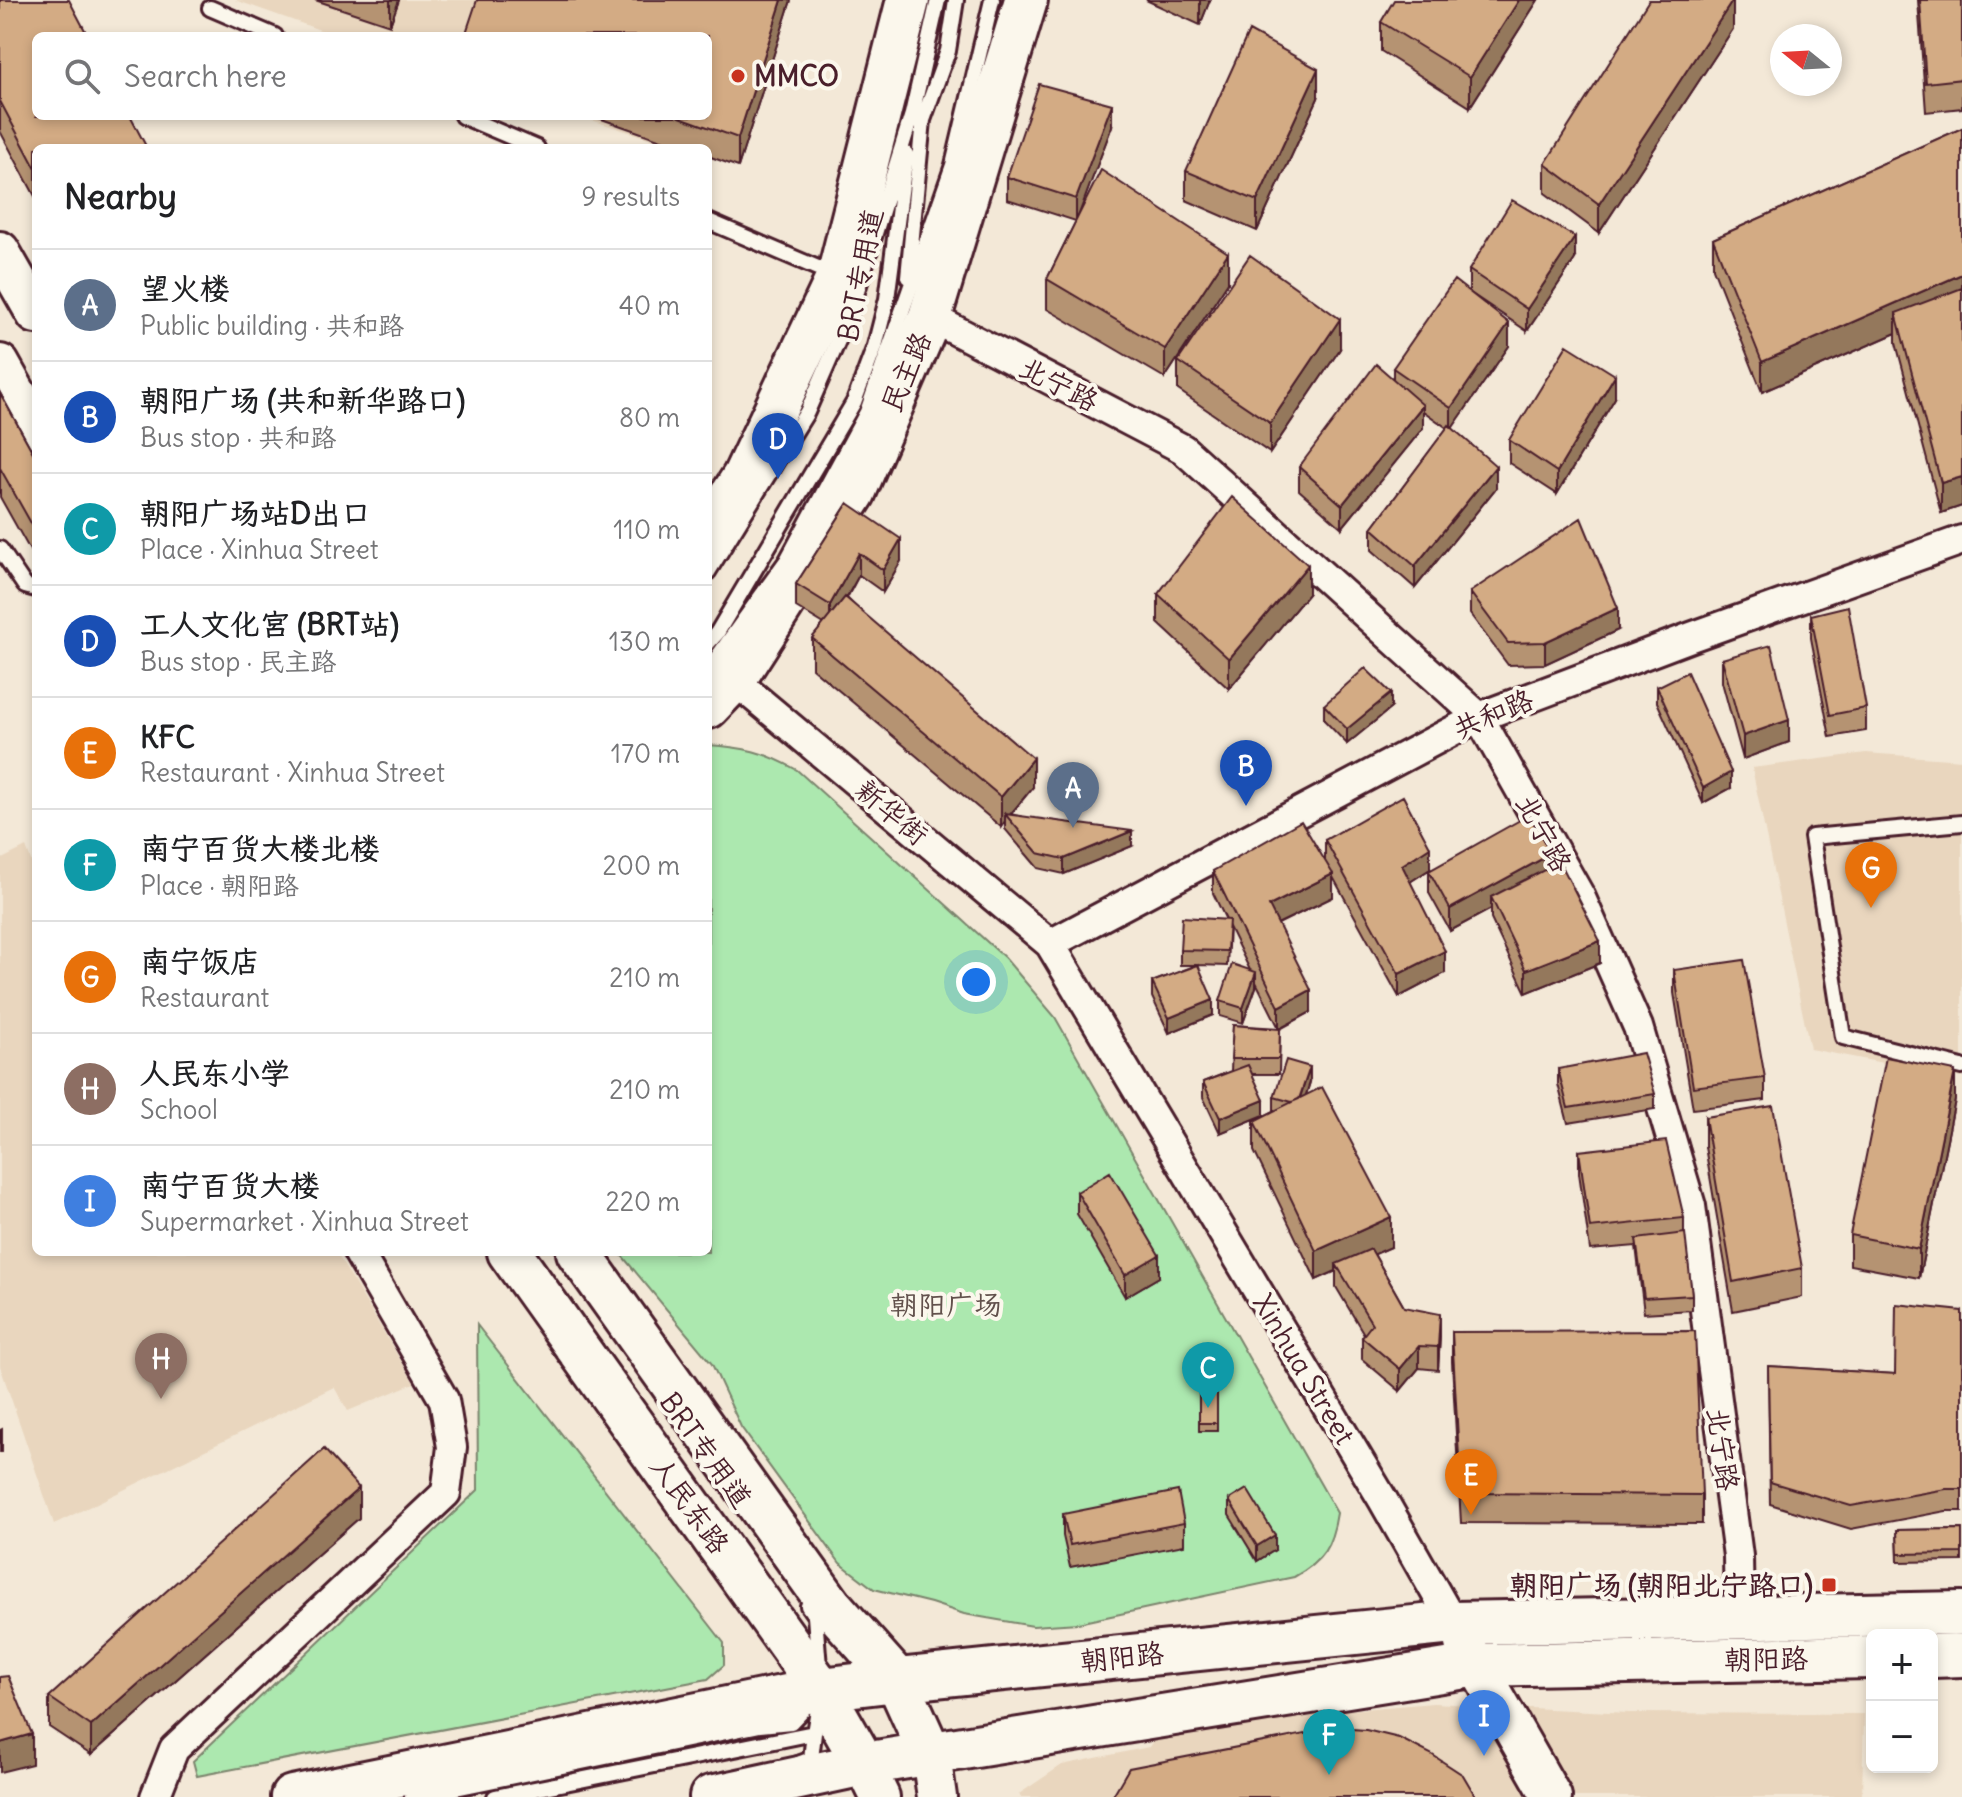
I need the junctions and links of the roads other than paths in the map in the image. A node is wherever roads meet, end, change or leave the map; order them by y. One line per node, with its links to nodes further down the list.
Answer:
1 (908, 0): 13 (main road)
2 (938, 0): 8 (lane, BRT专用道)
3 (956, 0): 15 (lane, BRT专用道)
4 (992, 0): 15 (lane, BRT专用道)
5 (1026, 0): 15 (main road, 民主路)
6 (210, 8): 7 (lane)
7 (266, 32)
8 (912, 114): 21 (lane, BRT专用道); 23 (lane, BRT专用道)
9 (471, 120): 10 (lane)
10 (528, 144)
11 (712, 223): 13 (lane)
12 (0, 251): 14 (street)
13 (838, 277): 18 (main road)
14 (32, 307)
15 (917, 311): 24 (main road, 民主路); 25 (street, 北宁路)
16 (0, 364): 17 (street)
17 (32, 421)
18 (712, 527)
19 (1962, 540): 25 (street, 共和路)
20 (0, 549): 22 (lane)
21 (712, 566)
22 (32, 588)
23 (712, 639)
24 (717, 686): 27 (street, 新华街)
25 (1479, 717): 27 (street, 共和路); 35 (street, 北宁路)
26 (1962, 823): 28 (lane)
27 (1050, 944): 36 (street, Xinhua Street)
28 (1962, 1067)
29 (360, 1256): 47 (street)
30 (512, 1256): 42 (main road, 人民东路)
31 (581, 1256): 41 (main road, 人民东路)
32 (798, 1592): 42 (lane)
33 (774, 1597): 42 (lane)
34 (1962, 1613): 35 (main road, 朝阳路)
35 (1739, 1617): 36 (main road, 朝阳路)
36 (1453, 1623): 40 (street, Xinhua Street); 41 (main road, 朝阳路)
37 (1962, 1655): 38 (main road)
38 (1938, 1656)
39 (1866, 1657): 40 (main road, 朝阳路)
40 (1478, 1665): 44 (main road, 朝阳路); 52 (street, Xinhua Street)
41 (897, 1680): 42 (main road, 朝阳路); 44 (main road, 人民东路)
42 (821, 1689): 43 (lane); 45 (main road, 人民东路); 48 (main road, 朝阳路); 49 (lane)
43 (814, 1733): 46 (lane); 50 (lane)
44 (931, 1755): 45 (main road, 朝阳路); 51 (street)
45 (872, 1780): 46 (main road, 朝阳路)
46 (706, 1796)
47 (155, 1797)
48 (292, 1797)
49 (412, 1797)
50 (495, 1797)
51 (937, 1797)
52 (1552, 1797)

